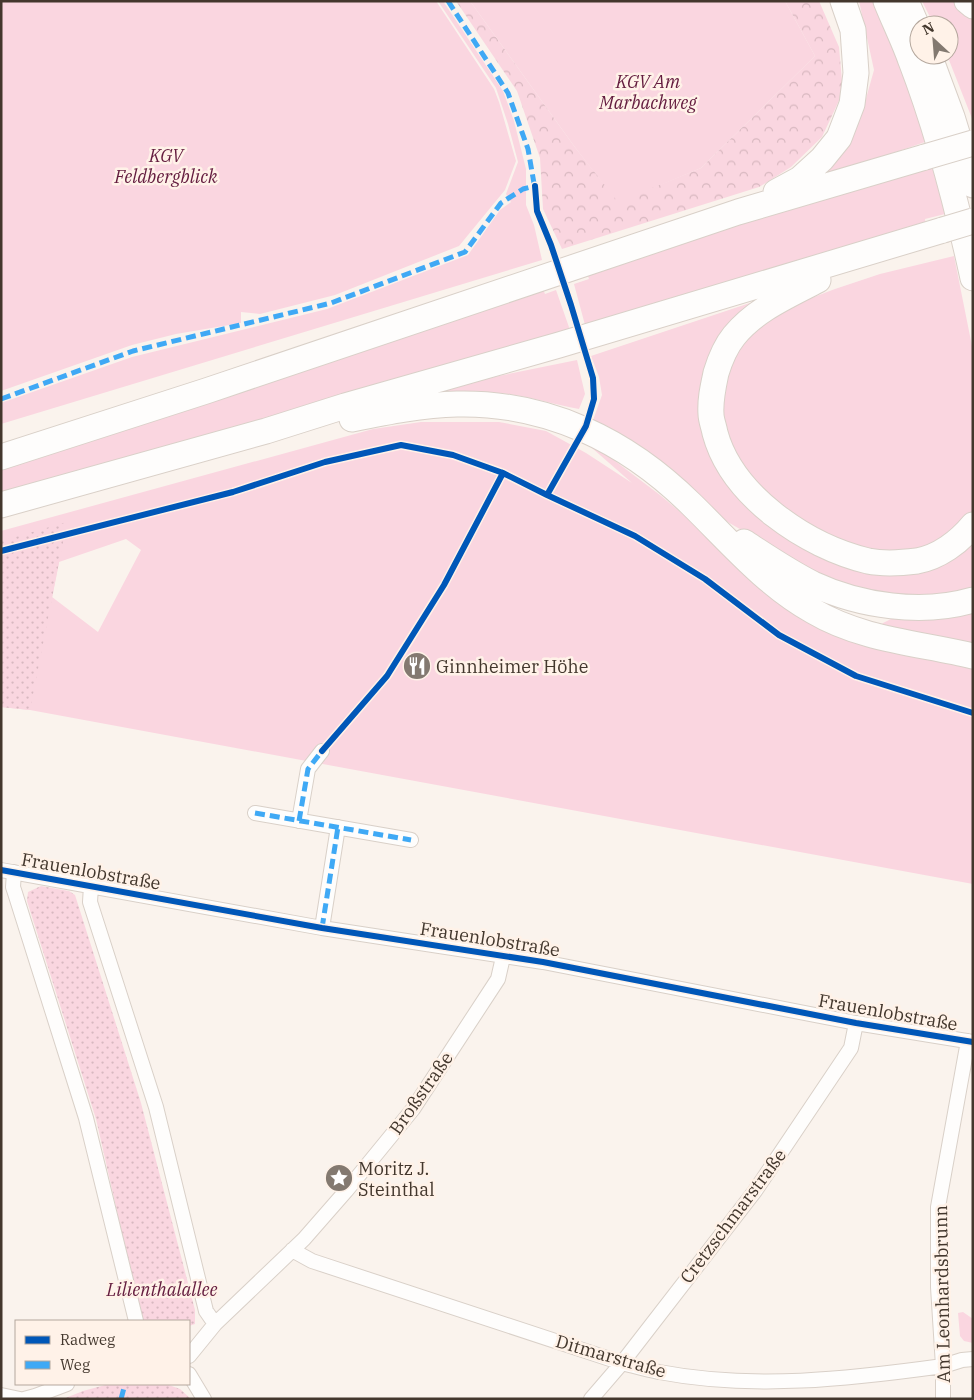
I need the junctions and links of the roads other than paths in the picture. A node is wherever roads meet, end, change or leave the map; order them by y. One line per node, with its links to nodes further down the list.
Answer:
1 (843, 1): 12 (highway)
2 (886, 1): 15 (highway)
3 (906, 1): 6 (highway)
4 (968, 1): 5 (highway)
5 (973, 6)
6 (912, 15)
7 (933, 65): 8 (highway)
8 (952, 117): 10 (highway); 11 (highway)
9 (973, 142): 12 (highway, bridge)
10 (973, 155)
11 (973, 185)
12 (738, 212): 17 (highway)
13 (973, 221): 14 (highway, bridge)
14 (870, 253): 16 (highway); 20 (highway)
15 (973, 278)
16 (266, 431): 18 (highway); 19 (highway)
17 (1, 457)
18 (690, 503): 21 (highway); 22 (highway)
19 (1, 505)
20 (973, 525)
21 (973, 600)
22 (973, 656)
23 (322, 751): 25 (street)
24 (256, 813): 25 (street)
25 (298, 821): 26 (street)
26 (338, 827): 27 (street); 30 (street)
27 (411, 840)
28 (8, 871): 29 (street, Frauenlobstraße); 35 (street)
29 (90, 886): 30 (street, Frauenlobstraße); 36 (street)
30 (322, 928): 31 (street, Frauenlobstraße)
31 (503, 957): 32 (street, Frauenlobstraße); 34 (street, Broßstraße)
32 (856, 1023): 33 (street, Frauenlobstraße); 39 (street, Cretzschmarstraße)
33 (970, 1042): 40 (street, Am Leonhardsbrunn)
34 (292, 1250): 36 (street, Broßstraße); 39 (street, Ditmarstraße)
35 (136, 1320)
36 (215, 1324): 37 (street)
37 (190, 1355)
38 (973, 1359): 40 (street, Ditmarstraße)
39 (622, 1363): 40 (street, Ditmarstraße); 47 (street, Cretzschmarstraße)
40 (943, 1366): 48 (street, Am Leonhardsbrunn)
41 (190, 1376): 46 (street)
42 (64, 1385): 45 (street)
43 (1, 1395): 44 (street)
44 (20, 1399)
45 (24, 1399)
46 (204, 1399)
47 (592, 1399)
48 (943, 1399)

